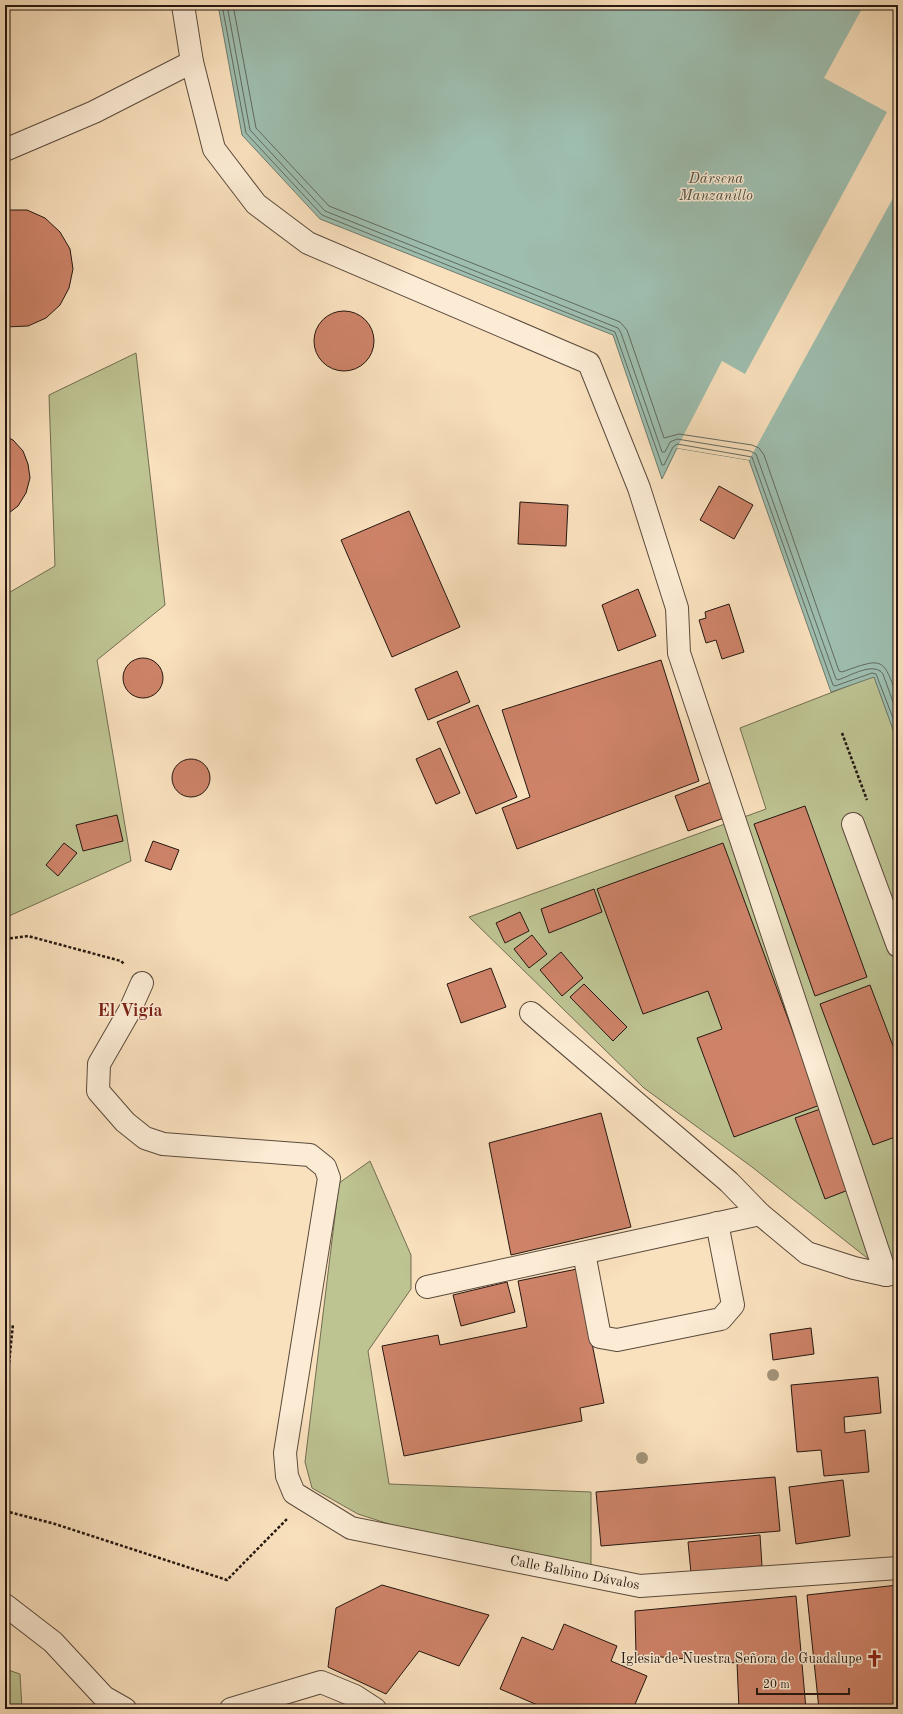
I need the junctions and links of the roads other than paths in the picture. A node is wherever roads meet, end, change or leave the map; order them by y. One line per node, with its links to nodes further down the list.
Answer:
1 (183, 5): 2 (street)
2 (192, 62): 3 (street); 11 (street)
3 (5, 150)
4 (853, 824): 5 (street)
5 (898, 946)
6 (142, 983): 13 (street, Calle Balbino Dávalos)
7 (531, 1013): 8 (street)
8 (760, 1214): 9 (street); 11 (street)
9 (717, 1223): 10 (street); 10 (street)
10 (584, 1253): 12 (street)
11 (892, 1274)
12 (427, 1287)
13 (898, 1568)
14 (5, 1605): 15 (street)
15 (125, 1709)
16 (231, 1709): 17 (street)
17 (375, 1709)

